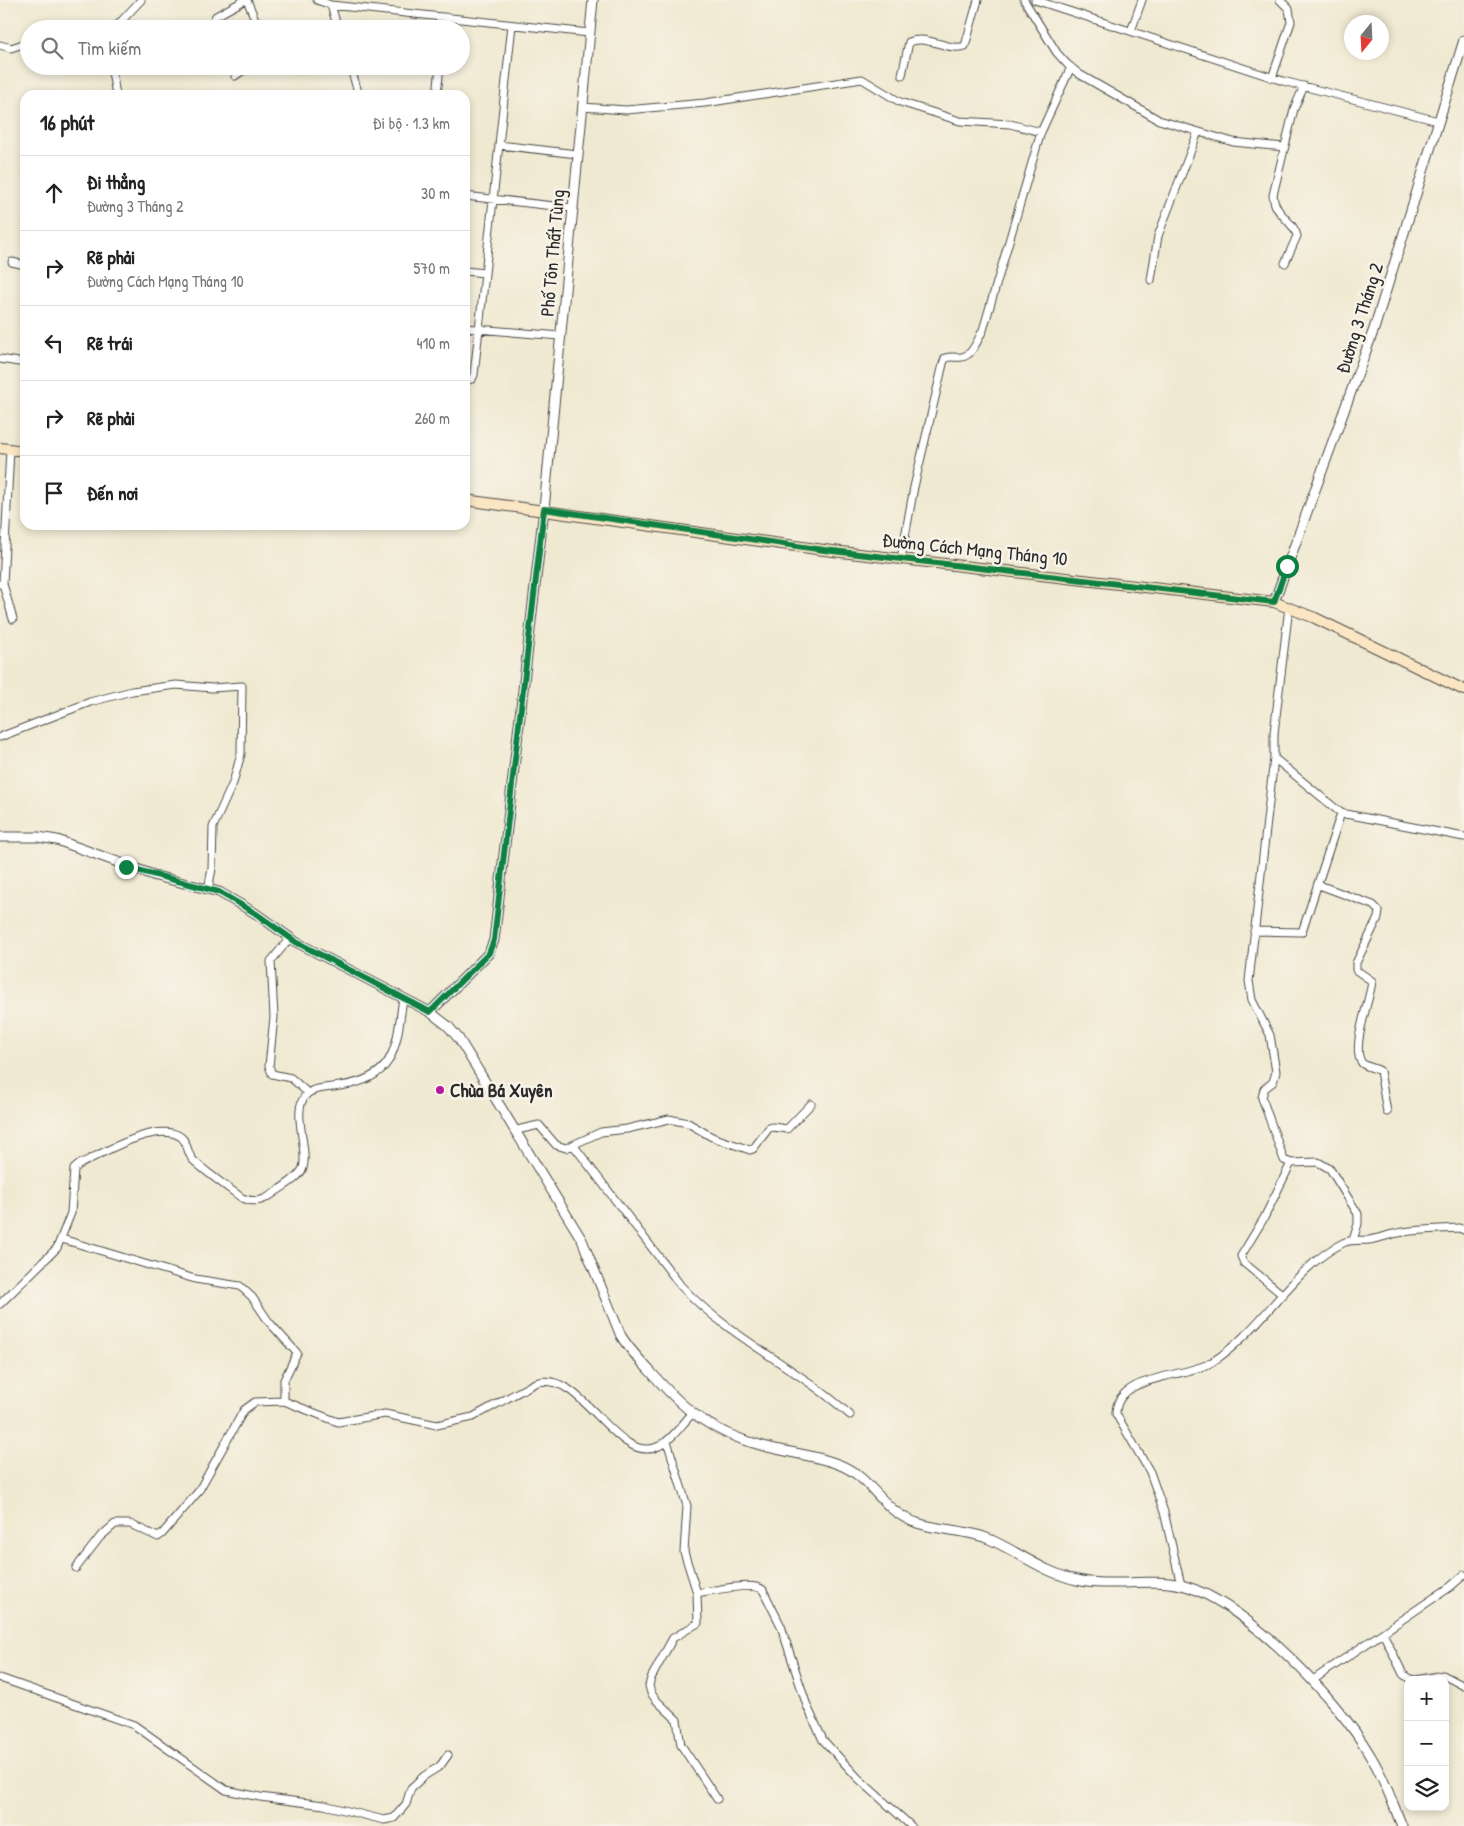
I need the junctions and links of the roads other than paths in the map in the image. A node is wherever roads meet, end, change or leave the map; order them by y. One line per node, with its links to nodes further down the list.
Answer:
1 (141, 0): 12 (street)
2 (246, 0): 13 (street); 14 (street)
3 (593, 0): 19 (street, Phố Tôn Thất Tùng)
4 (978, 0): 27 (street)
5 (1024, 0): 23 (street)
6 (1035, 0): 18 (street)
7 (1142, 0): 18 (street)
8 (1280, 0): 28 (street)
9 (320, 1): 10 (street)
10 (331, 5): 11 (street); 15 (street)
11 (445, 17): 16 (street); 17 (street)
12 (122, 20)
13 (214, 20)
14 (255, 20)
15 (335, 20)
16 (445, 20)
17 (512, 25): 19 (street); 37 (street)
18 (1131, 31): 28 (street)
19 (589, 33): 33 (street, Phố Tôn Thất Tùng)
20 (1464, 40): 34 (street, Đường 3 Tháng 2)
21 (0, 45): 22 (street)
22 (20, 45)
23 (1072, 67): 35 (street); 36 (street)
24 (113, 75): 30 (street)
25 (353, 75): 31 (street)
26 (439, 75): 32 (street)
27 (902, 75)
28 (1272, 78): 29 (street)
29 (1304, 86): 34 (street); 38 (street)
30 (115, 90)
31 (357, 90)
32 (438, 90)
33 (582, 106): 35 (street); 39 (street, Phố Tôn Thất Tùng)
34 (1438, 121): 61 (street, Đường 3 Tháng 2)
35 (1041, 132): 59 (street)
36 (1198, 132): 38 (street); 48 (street)
37 (499, 145): 39 (street); 41 (street)
38 (1284, 147): 44 (street)
39 (577, 154): 42 (street, Phố Tôn Thất Tùng)
40 (470, 197): 41 (street)
41 (493, 199): 42 (street); 47 (street)
42 (572, 208): 51 (street, Phố Tôn Thất Tùng)
43 (12, 262): 45 (street)
44 (1285, 262)
45 (20, 264)
46 (470, 272): 47 (street)
47 (485, 273): 50 (street)
48 (1152, 280)
49 (470, 328): 50 (street)
50 (479, 329): 51 (street); 54 (street)
51 (560, 336): 58 (street, Phố Tôn Thất Tùng)
52 (0, 360): 53 (street)
53 (20, 362)
54 (470, 380)
55 (5, 449): 56 (main road); 60 (street)
56 (20, 450)
57 (470, 501): 58 (main road, Đường Cách Mạng Tháng 10)
58 (544, 509): 59 (main road, Đường Cách Mạng Tháng 10); 75 (street, Phố Tôn Thất Tùng)
59 (901, 559): 61 (main road, Đường Cách Mạng Tháng 10)
60 (1, 584): 63 (street)
61 (1274, 602): 62 (main road, Đường Cách Mạng Tháng 10)
62 (1289, 607): 64 (main road, Đường Cách Mạng Tháng 10); 66 (street)
63 (13, 619)
64 (1464, 690)
65 (0, 737): 71 (street)
66 (1274, 758): 67 (street); 72 (street)
67 (1342, 813): 69 (street); 70 (street)
68 (0, 837): 71 (street)
69 (1464, 837)
70 (1319, 884): 72 (street); 78 (street)
71 (208, 889): 73 (street)
72 (1254, 931): 81 (street)
73 (290, 938): 74 (street); 76 (street)
74 (404, 998): 75 (street); 76 (street)
75 (430, 1012): 79 (street)
76 (308, 1093): 83 (street)
77 (811, 1104): 80 (street)
78 (1387, 1112)
79 (517, 1130): 80 (street); 88 (street)
80 (574, 1146): 89 (street)
81 (1291, 1163): 84 (street); 85 (street)
82 (1464, 1230): 84 (street)
83 (62, 1239): 86 (street); 87 (street)
84 (1353, 1240): 85 (street)
85 (1283, 1295): 93 (street)
86 (0, 1304)
87 (284, 1401): 90 (street); 91 (street)
88 (692, 1414): 90 (street); 93 (street)
89 (850, 1415)
90 (667, 1441): 94 (street)
91 (76, 1568)
92 (1464, 1575): 95 (street)
93 (1181, 1585): 99 (street)
94 (696, 1593): 102 (street); 103 (street)
95 (1383, 1632): 96 (street); 99 (street)
96 (1406, 1676)
97 (0, 1678): 101 (street)
98 (1449, 1678): 100 (street)
99 (1313, 1680): 104 (street)
100 (1464, 1686)
101 (448, 1755)
102 (717, 1800)
103 (911, 1826)
104 (1402, 1826)

